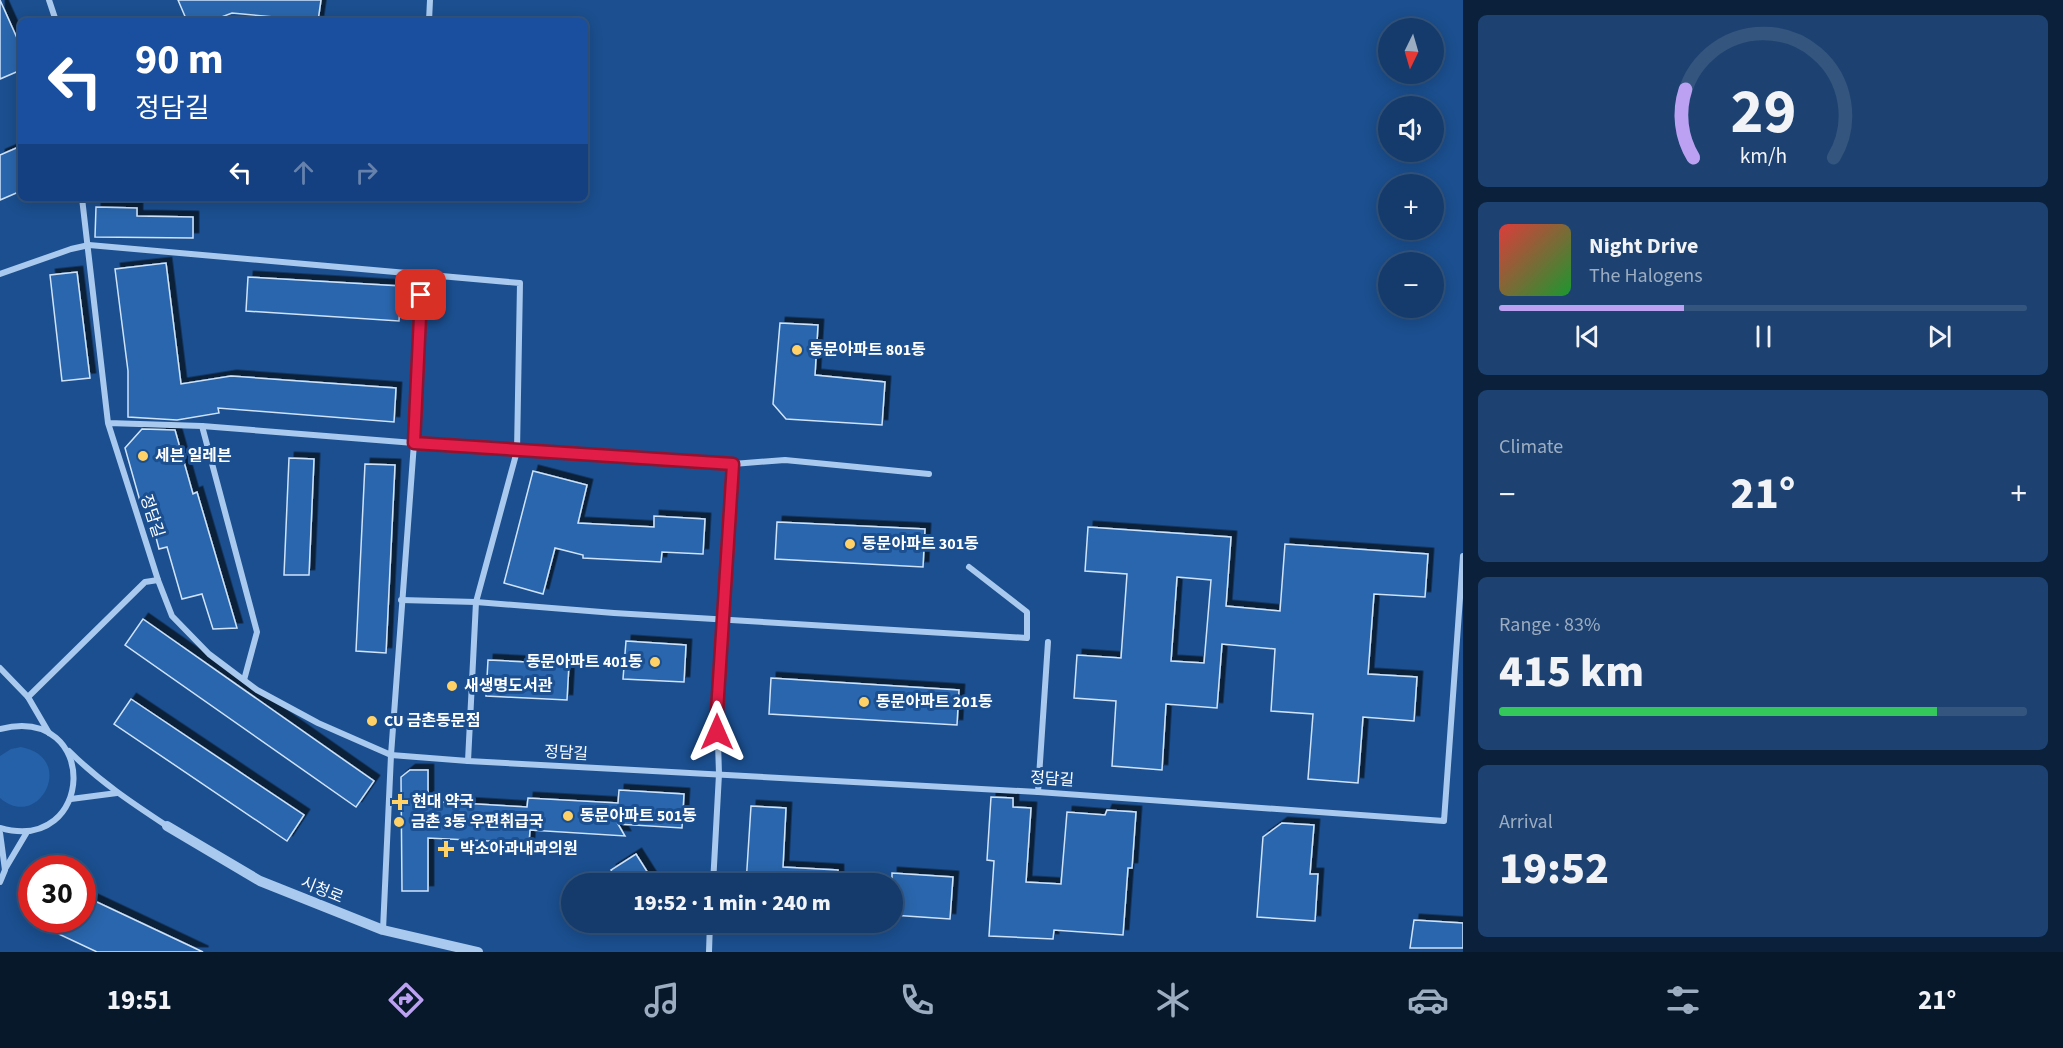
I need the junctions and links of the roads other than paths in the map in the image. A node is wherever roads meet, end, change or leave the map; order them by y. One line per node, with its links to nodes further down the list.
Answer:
1 (49, 0): 3 (street)
2 (430, 0): 4 (street)
3 (55, 18)
4 (429, 18)
5 (82, 201): 6 (street, 정담길)
6 (89, 245): 7 (street); 8 (street); 9 (street, 정담길)
7 (0, 274)
8 (422, 275): 11 (street); 12 (street)
9 (108, 423): 10 (street); 17 (street, 정담길)
10 (202, 426): 11 (street); 23 (street)
11 (414, 443): 12 (street); 18 (street)
12 (517, 451): 13 (street); 19 (street)
13 (733, 464): 14 (street); 20 (street)
14 (929, 474)
15 (1463, 556): 31 (street, 정담길)
16 (969, 567): 20 (street)
17 (158, 580): 23 (street, 정담길); 24 (street)
18 (401, 600): 19 (street); 28 (street)
19 (476, 602): 20 (street); 29 (street)
20 (722, 619): 30 (street)
21 (1048, 642): 31 (street)
22 (0, 668): 24 (street)
23 (243, 680): 28 (street, 정담길)
24 (28, 697): 26 (street)
25 (0, 729): 26 (street)
26 (50, 733): 27 (street)
27 (62, 744): 32 (street); 33 (street)
28 (392, 754): 29 (street, 정담길); 41 (street)
29 (468, 761): 30 (street, 정담길)
30 (719, 774): 31 (street, 정담길); 39 (street)
31 (1038, 792)
32 (117, 793): 33 (street); 34 (street)
33 (71, 799): 36 (street)
34 (167, 826): 41 (street, 시청로)
35 (0, 828): 36 (street)
36 (27, 832): 38 (street)
37 (0, 833): 38 (street)
38 (5, 870): 40 (street)
39 (714, 873)
40 (0, 882)
41 (382, 930): 43 (street, 시청로)
42 (710, 933): 44 (street)
43 (478, 952)
44 (709, 952)

